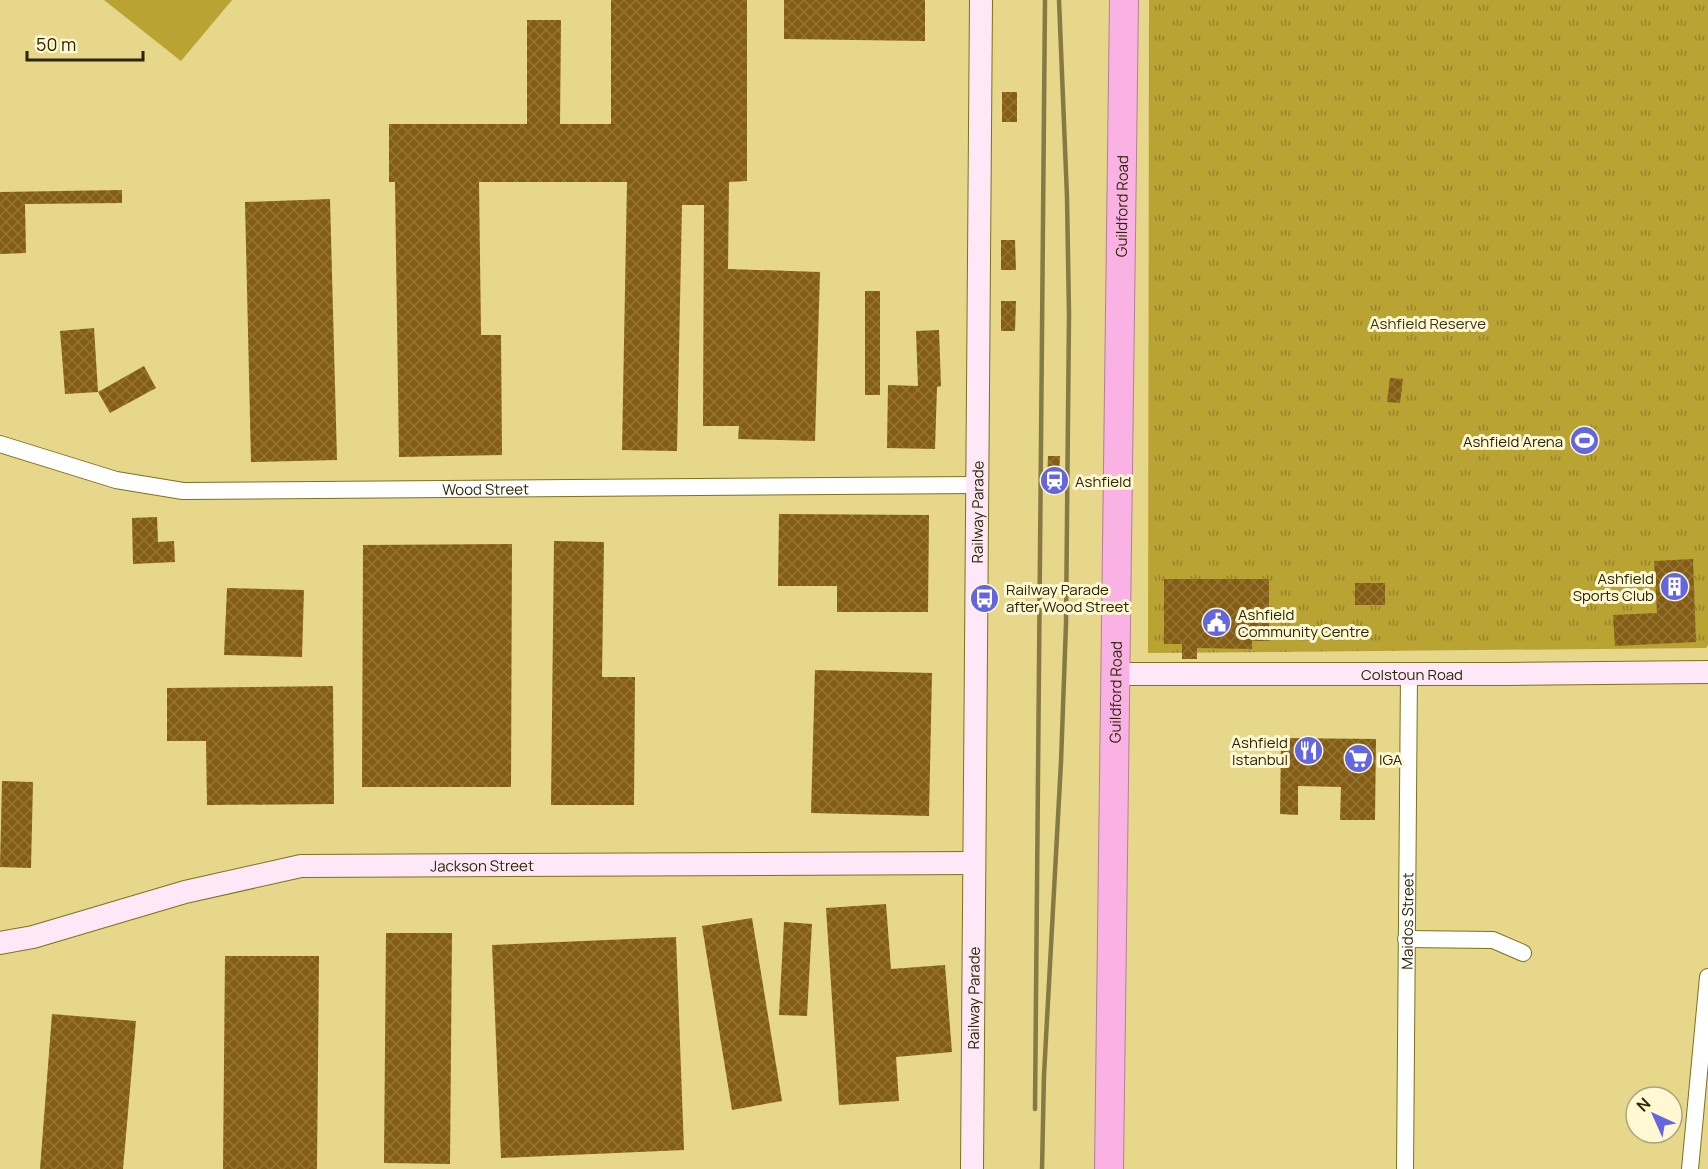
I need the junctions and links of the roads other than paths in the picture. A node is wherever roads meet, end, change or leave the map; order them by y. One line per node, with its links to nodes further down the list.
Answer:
1 (981, 0): 4 (street, Railway Parade)
2 (1124, 0): 6 (highway, Guildford Road)
3 (0, 444): 4 (street, Wood Street)
4 (977, 485): 8 (street, Railway Parade)
5 (1708, 672): 7 (street, Colstoun Road)
6 (1115, 674): 7 (street, Colstoun Road); 14 (highway, Guildford Road)
7 (1409, 674): 9 (street, Maidos Street)
8 (974, 863): 10 (street, Jackson Street); 13 (street, Railway Parade)
9 (1407, 939): 11 (street); 15 (street, Maidos Street)
10 (0, 943)
11 (1523, 953)
12 (1708, 977): 16 (street)
13 (972, 1169)
14 (1110, 1169)
15 (1405, 1169)
16 (1690, 1169)

